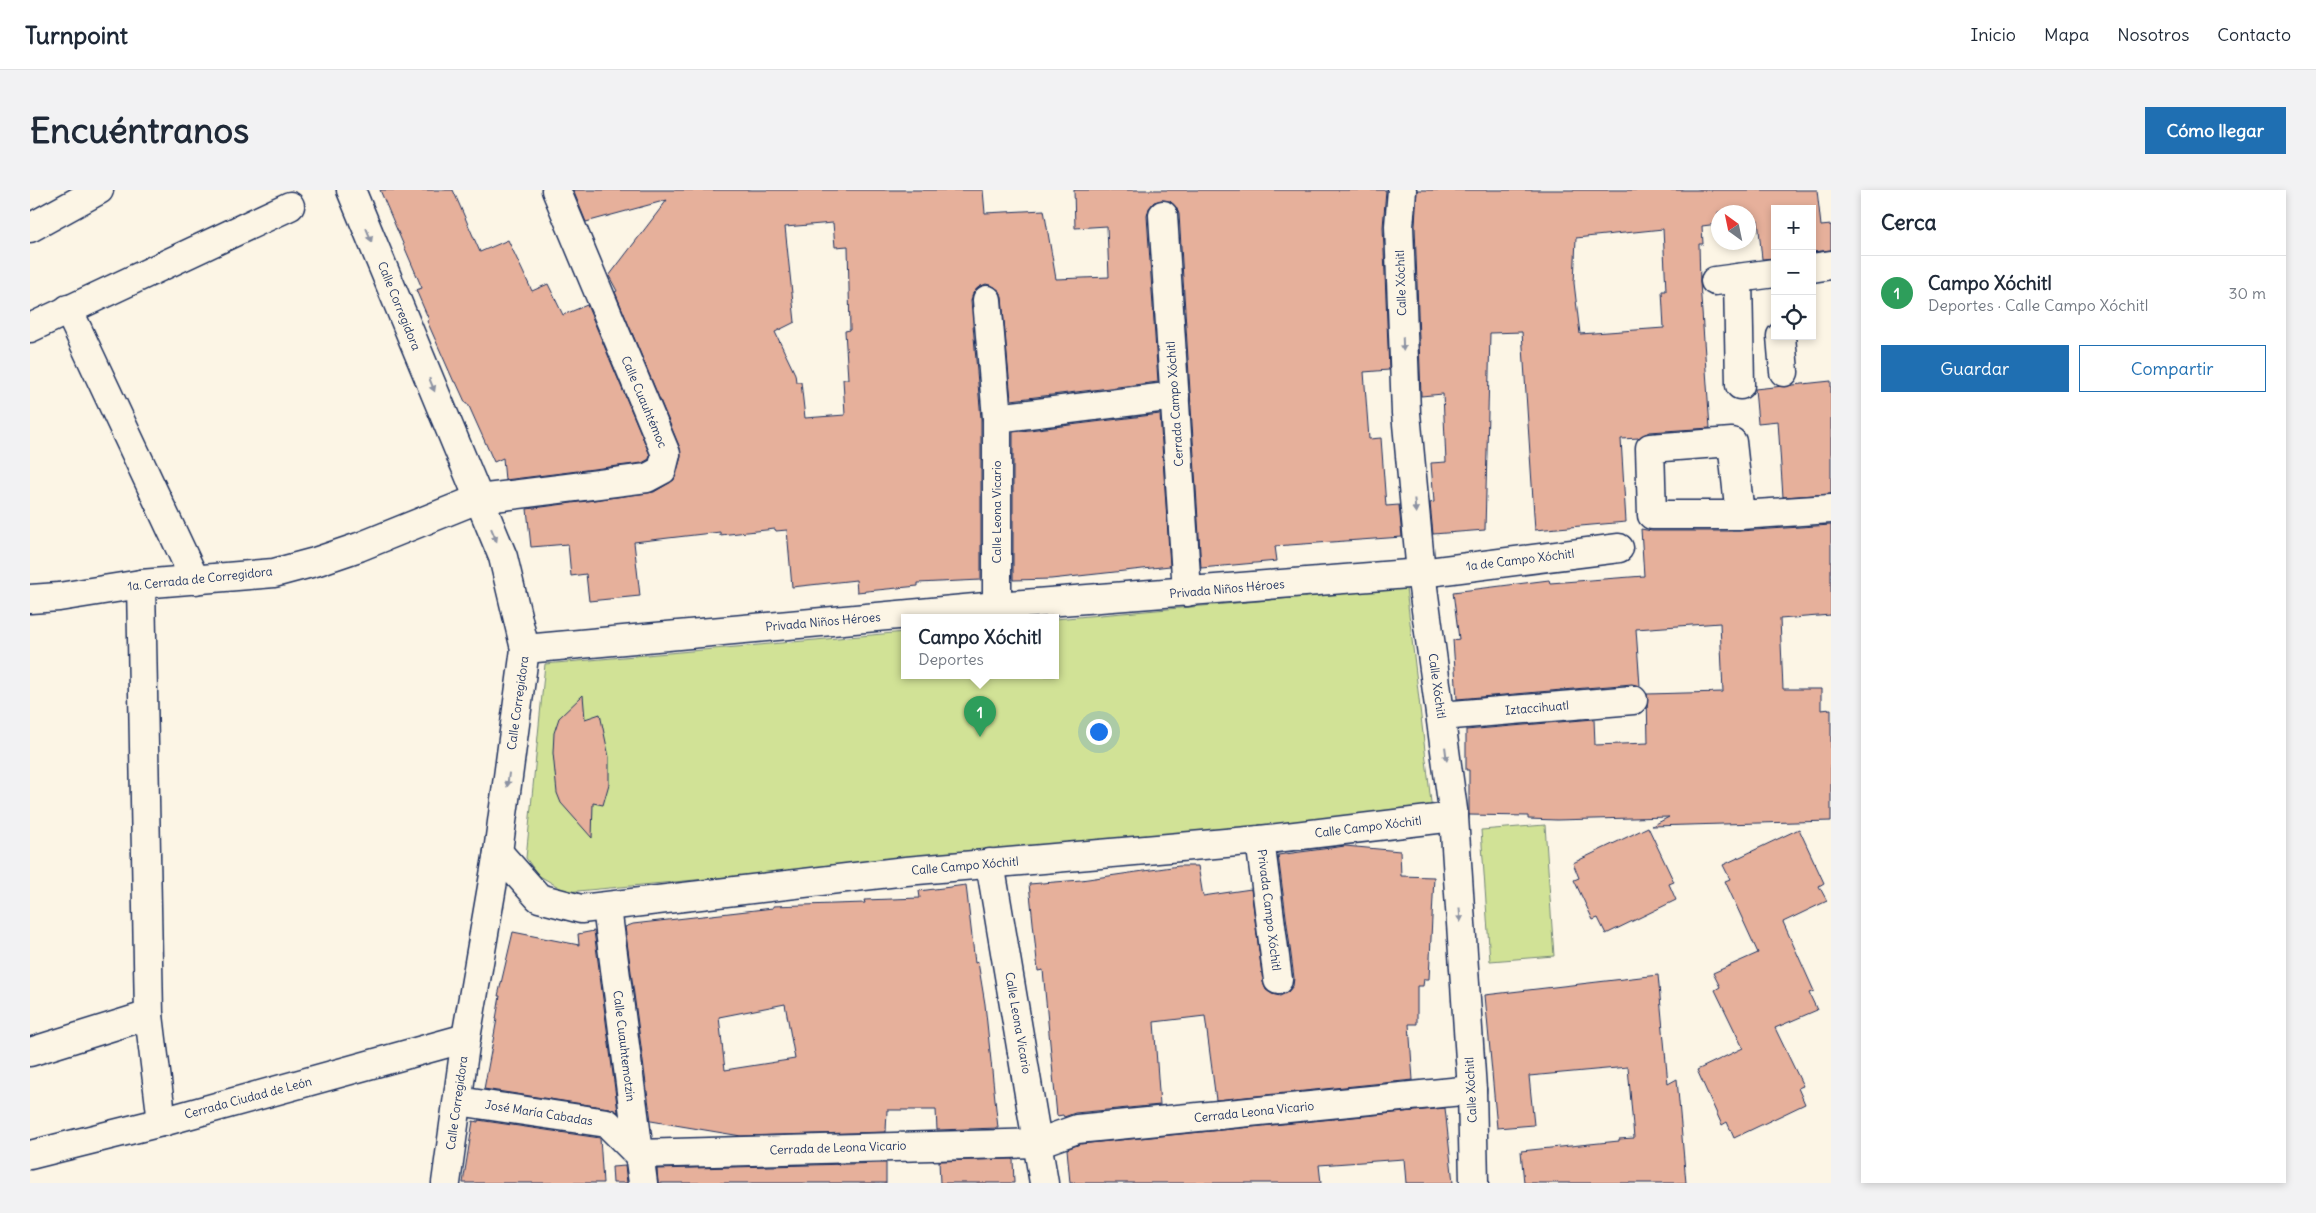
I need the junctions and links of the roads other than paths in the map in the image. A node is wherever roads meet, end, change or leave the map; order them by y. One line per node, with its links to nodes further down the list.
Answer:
1 (99, 190): 7 (street)
2 (351, 190): 19 (street, Calle Corregidora, one-way to 19)
3 (556, 190): 19 (street, Calle Cuauhtémoc)
4 (1402, 190): 23 (street, Calle Xóchitl, one-way to 23)
5 (290, 206): 12 (street)
6 (1163, 215): 17 (street, Cerrada Campo Xóchitl)
7 (30, 228)
8 (1831, 265): 9 (street)
9 (1816, 267)
10 (1771, 274): 16 (street)
11 (987, 300): 18 (street, Calle Leona Vicario)
12 (68, 309): 13 (street); 24 (street)
13 (30, 328)
14 (1781, 340): 15 (street)
15 (1784, 372)
16 (1740, 385)
17 (1174, 396): 18 (street); 26 (street, Cerrada Campo Xóchitl)
18 (997, 418): 28 (street, Calle Leona Vicario)
19 (478, 499): 24 (street, 1a. Cerrada de Corregidora); 31 (street, Calle Corregidora, one-way to 31)
20 (1831, 509): 21 (street)
21 (1740, 515)
22 (1619, 548): 23 (street, 1a de Campo Xóchitl)
23 (1421, 573): 26 (street, Privada Niños Héroes); 33 (street, Calle Xóchitl)
24 (195, 580): 25 (street, 1a. Cerrada de Corregidora)
25 (140, 584): 27 (street, 1a. Cerrada de Corregidora); 40 (street)
26 (1187, 592): 28 (street, Privada Niños Héroes)
27 (30, 599)
28 (997, 606): 29 (street, Privada Niños Héroes)
29 (909, 614)
30 (901, 615): 31 (street, Privada Niños Héroes)
31 (525, 649): 36 (street, Calle Corregidora, one-way to 36)
32 (1633, 700): 33 (street, Iztaccihuatl)
33 (1441, 716): 34 (street, Calle Xóchitl, one-way to 34)
34 (1454, 817): 35 (street, Calle Campo Xóchitl); 43 (street, Calle Xóchitl, one-way to 43)
35 (1260, 840): 37 (street, Calle Campo Xóchitl); 39 (street, Privada Campo Xóchitl)
36 (498, 852): 38 (street, Calle Campo Xóchitl); 41 (street, Calle Corregidora)
37 (990, 863): 38 (street, Calle Campo Xóchitl); 46 (street, Calle Leona Vicario)
38 (607, 908): 47 (street, Calle Cuauhtemotzin)
39 (1278, 980)
40 (149, 1015): 42 (street); 45 (street)
41 (466, 1038): 44 (street, Calle Corregidora); 45 (street, Cerrada Ciudad de León)
42 (30, 1052)
43 (1472, 1090): 46 (street, Cerrada Leona Vicario); 52 (street, Calle Xóchitl)
44 (458, 1101): 47 (street, José María Cabadas); 49 (street, Calle Corregidora)
45 (162, 1122): 48 (street, Cerrada Ciudad de León)
46 (1038, 1143): 47 (street, Cerrada de Leona Vicario); 51 (street, Calle Leona Vicario)
47 (638, 1154): 50 (street, Calle Cuauhtemotzin)
48 (30, 1156)
49 (446, 1183)
50 (643, 1183)
51 (1044, 1183)
52 (1474, 1183)

